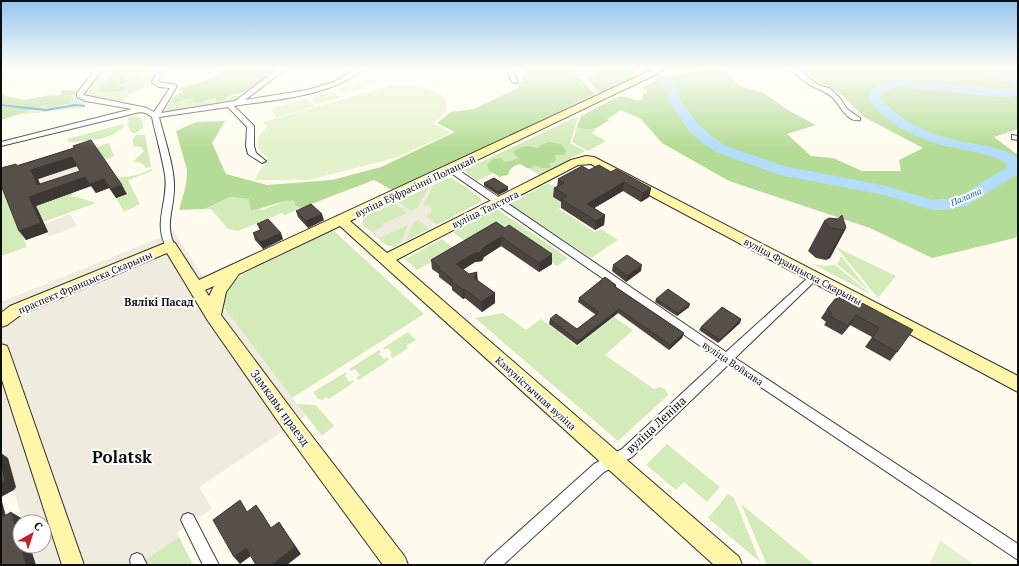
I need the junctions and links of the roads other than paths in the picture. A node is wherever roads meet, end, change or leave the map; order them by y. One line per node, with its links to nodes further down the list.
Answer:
1 (81, 94): 8 (street)
2 (169, 94): 9 (street)
3 (247, 94): 7 (street)
4 (295, 94): 7 (street)
5 (609, 94): 14 (street, вуліца Еўфрасінні Полацкай)
6 (833, 94): 10 (street)
7 (233, 104): 9 (street); 13 (street)
8 (140, 109): 9 (street); 11 (street)
9 (154, 116): 17 (street)
10 (858, 119)
11 (1, 144)
12 (586, 160): 15 (street, вуліца Талстога); 20 (street, вуліца Францыска Скарыны)
13 (262, 161)
14 (451, 169): 15 (street, вуліца Войкава); 16 (street, вуліца Еўфрасінні Полацкай)
15 (496, 202): 18 (street, вуліца Талстога); 25 (street, вуліца Войкава)
16 (341, 220): 18 (street, Камуністычная вуліца); 19 (street, вуліца Еўфрасінні Полацкай)
17 (170, 246): 21 (street, Замкавы праезд); 23 (street, праспект Францыска Скарыны)
18 (385, 260): 28 (street, Камуністычная вуліца)
19 (239, 268): 21 (street, вуліца Еўфрасінні Полацкай); 22 (street)
20 (814, 277): 25 (street, вуліца Леніна); 27 (street, вуліца Францыска Скарыны)
21 (196, 288): 22 (street, Замкавы праезд)
22 (213, 315): 33 (street, Замкавы праезд)
23 (1, 321)
24 (1, 351): 26 (street)
25 (727, 358): 28 (street, вуліца Леніна); 30 (street, вуліца Войкава)
26 (5, 376): 31 (street)
27 (1018, 386)
28 (612, 461): 34 (street, вуліца Леніна); 35 (street, Камуністычная вуліца)
29 (188, 520): 32 (street)
30 (1018, 553)
31 (73, 565)
32 (211, 565)
33 (397, 565)
34 (492, 565)
35 (732, 565)

